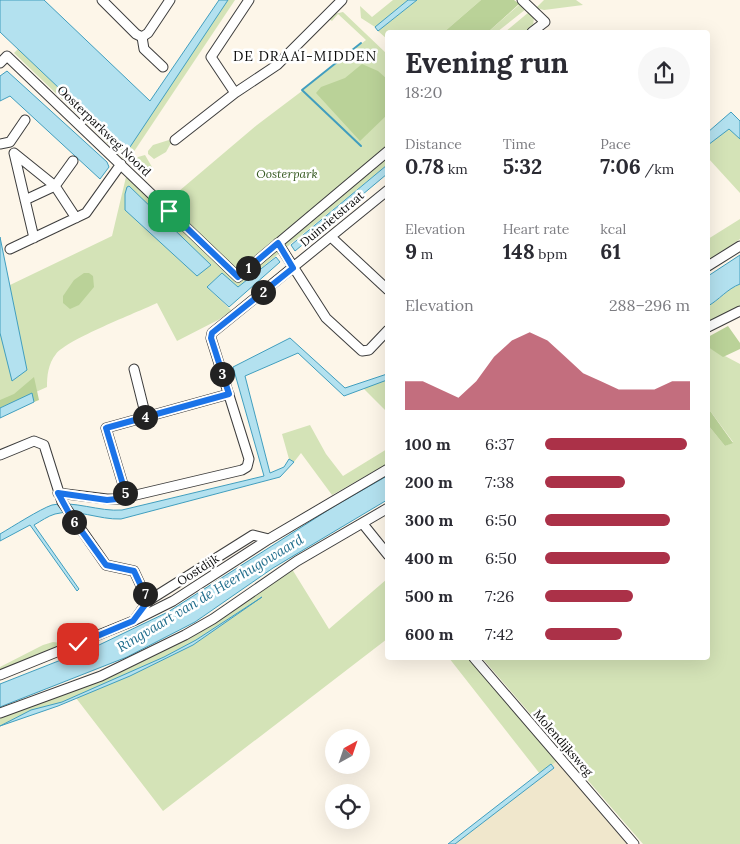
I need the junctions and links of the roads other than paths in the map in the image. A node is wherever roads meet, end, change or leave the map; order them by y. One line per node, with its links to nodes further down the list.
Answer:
1 (102, 0): 7 (street)
2 (170, 0): 7 (street)
3 (249, 0): 10 (street)
4 (342, 0): 10 (street)
5 (522, 0): 6 (street)
6 (535, 30)
7 (142, 37): 9 (street)
8 (3, 60): 18 (street, Oosterparkweg Noord)
9 (163, 67)
10 (234, 93): 12 (street)
11 (25, 120): 13 (street)
12 (175, 140)
13 (10, 142): 14 (street); 15 (street)
14 (0, 144)
15 (14, 153): 19 (street); 21 (street)
16 (385, 154): 25 (street, Oosterparkweg Noord)
17 (72, 161): 19 (street)
18 (118, 168): 22 (street); 25 (street, Oosterparkweg Noord)
19 (55, 186): 21 (street); 22 (street)
20 (385, 196): 23 (street, Duinrietstraat)
21 (25, 200): 24 (street)
22 (76, 218): 24 (street)
23 (331, 237): 29 (street, Duinrietstraat); 30 (street)
24 (34, 238): 27 (street)
25 (278, 243): 29 (street)
26 (740, 246): 28 (street)
27 (10, 248)
28 (710, 265)
29 (293, 268): 33 (street); 35 (street, Duinrietstraat)
30 (385, 287)
31 (740, 311): 32 (street)
32 (710, 326)
33 (385, 333)
34 (134, 369): 36 (street)
35 (229, 394): 36 (street); 40 (street)
36 (146, 417): 40 (street)
37 (0, 455): 39 (street)
38 (385, 471): 43 (street, Oostdijk)
39 (58, 493): 40 (street); 45 (street)
40 (127, 498)
41 (385, 510): 42 (street)
42 (363, 524): 44 (street); 49 (street)
43 (268, 539): 45 (street, Oostdijk); 46 (street, Oostdijk)
44 (385, 550)
45 (148, 601): 46 (street)
46 (133, 621): 48 (street, Oostdijk)
47 (476, 660): 50 (street, Molendijksweg)
48 (0, 675)
49 (0, 713)
50 (634, 844)

